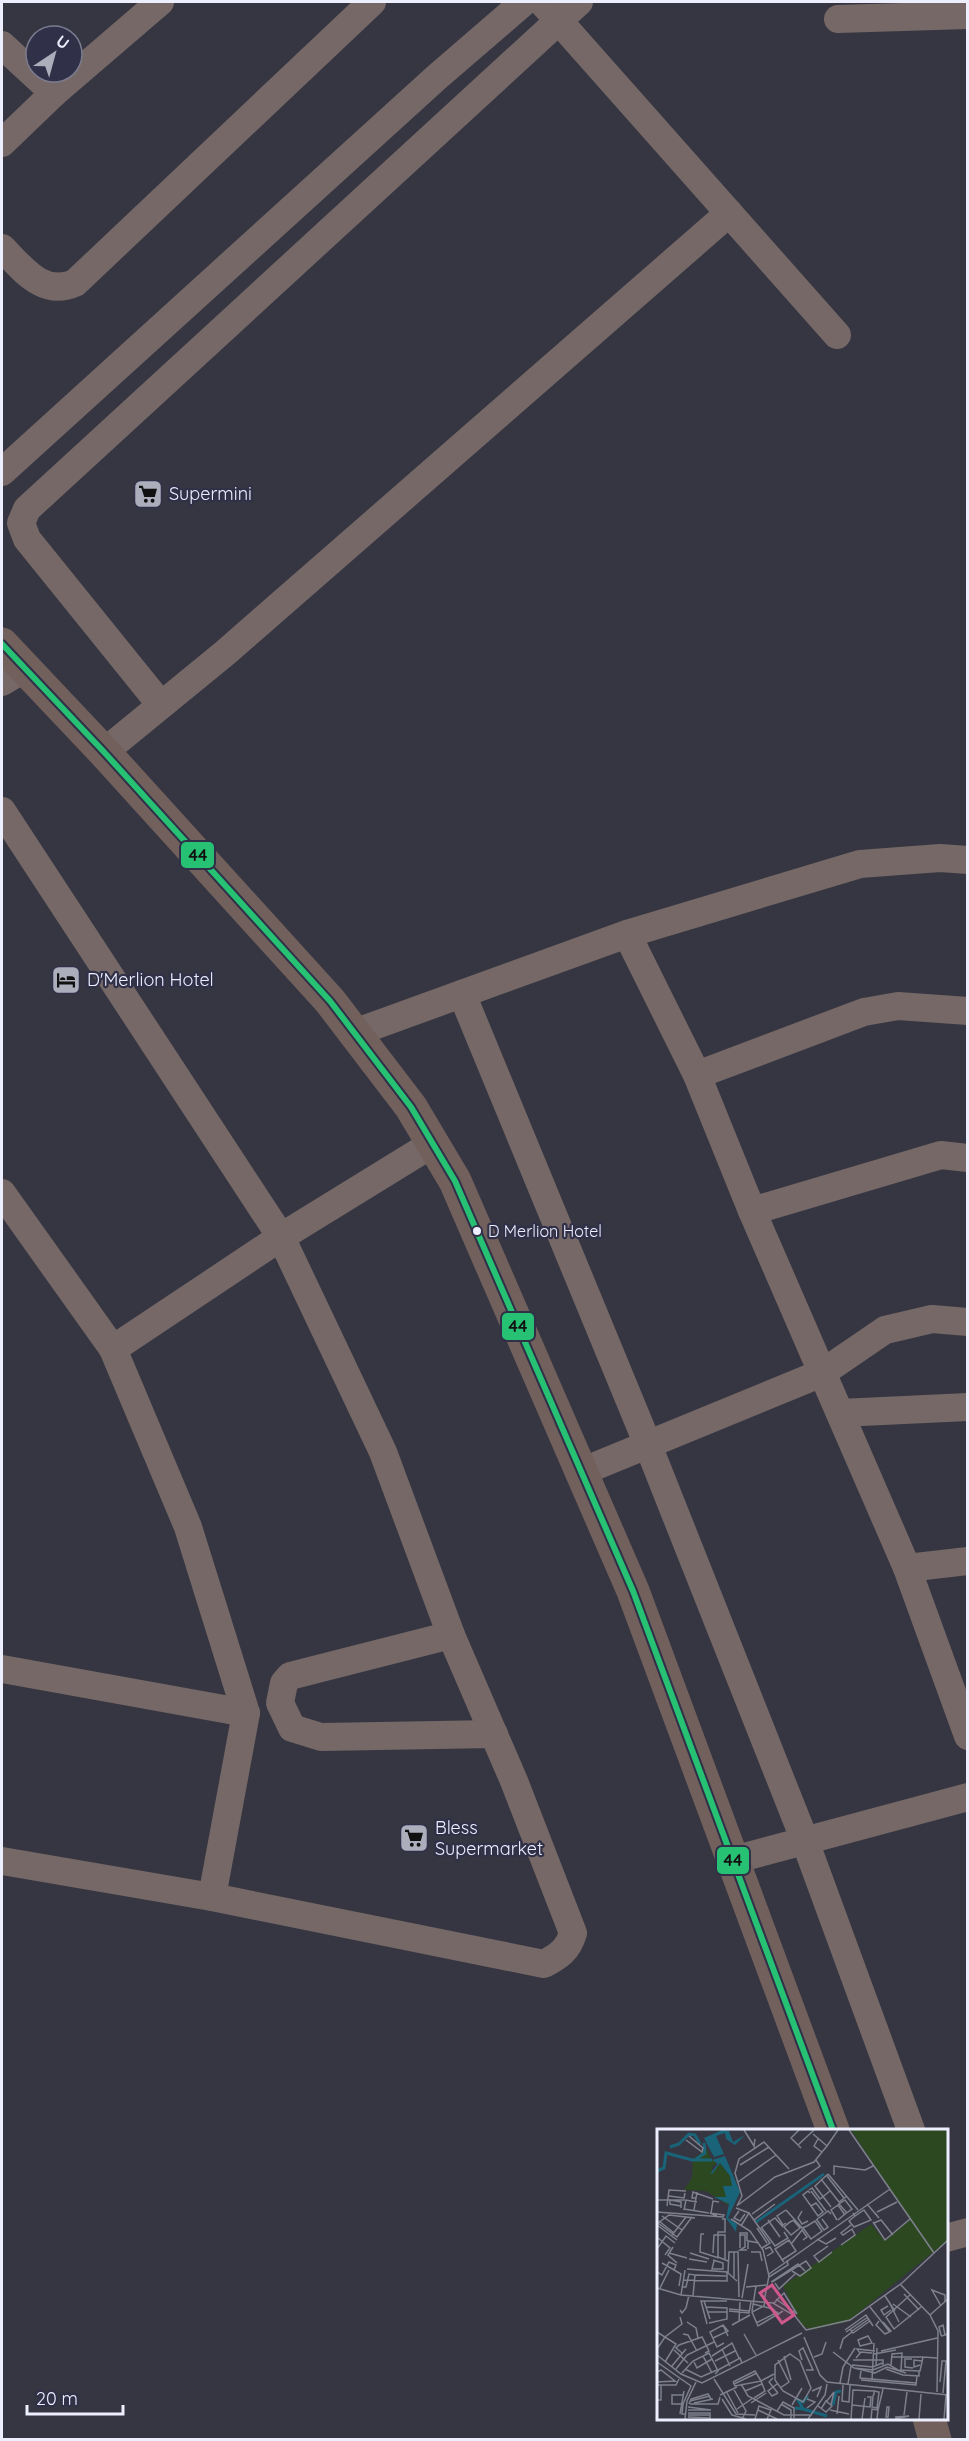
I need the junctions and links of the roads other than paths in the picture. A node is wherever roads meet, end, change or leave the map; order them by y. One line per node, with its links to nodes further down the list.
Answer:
1 (160, 2): 8 (street)
2 (524, 2): 13 (street)
3 (363, 4): 11 (street)
4 (560, 8): 10 (street); 16 (street)
5 (968, 15): 6 (street)
6 (838, 19)
7 (2, 45): 8 (street)
8 (54, 93): 9 (street)
9 (2, 143)
10 (729, 213): 12 (street); 16 (street)
11 (2, 248)
12 (837, 335)
13 (2, 472)
14 (2, 644): 15 (main road)
15 (13, 675): 17 (main road)
16 (161, 705): 17 (street)
17 (104, 752): 23 (main road)
18 (2, 811): 29 (street)
19 (968, 860): 20 (street)
20 (627, 934): 21 (street); 24 (street)
21 (462, 994): 23 (street); 35 (street)
22 (968, 1011): 24 (street)
23 (354, 1033): 25 (main road)
24 (697, 1075): 28 (street)
25 (432, 1144): 29 (street); 36 (main road)
26 (968, 1158): 28 (street)
27 (2, 1193): 31 (street)
28 (752, 1211): 32 (street)
29 (281, 1236): 31 (street); 39 (street)
30 (968, 1322): 32 (street)
31 (113, 1349): 42 (street)
32 (822, 1373): 34 (street); 35 (street)
33 (968, 1407): 34 (street)
34 (840, 1413): 38 (street)
35 (648, 1444): 36 (street); 46 (street)
36 (581, 1472): 47 (main road)
37 (968, 1561): 38 (street)
38 (907, 1568): 40 (street)
39 (451, 1635): 43 (street); 43 (street)
40 (955, 1667): 44 (street)
41 (2, 1669): 42 (street)
42 (246, 1713): 49 (street)
43 (494, 1734): 49 (street)
44 (968, 1736)
45 (968, 1797): 46 (street)
46 (805, 1841): 47 (street); 51 (street)
47 (733, 1860): 50 (main road)
48 (2, 1861): 49 (street)
49 (212, 1897)
50 (833, 2129)
51 (911, 2129)
52 (930, 2420): 53 (main road)
53 (935, 2439)

